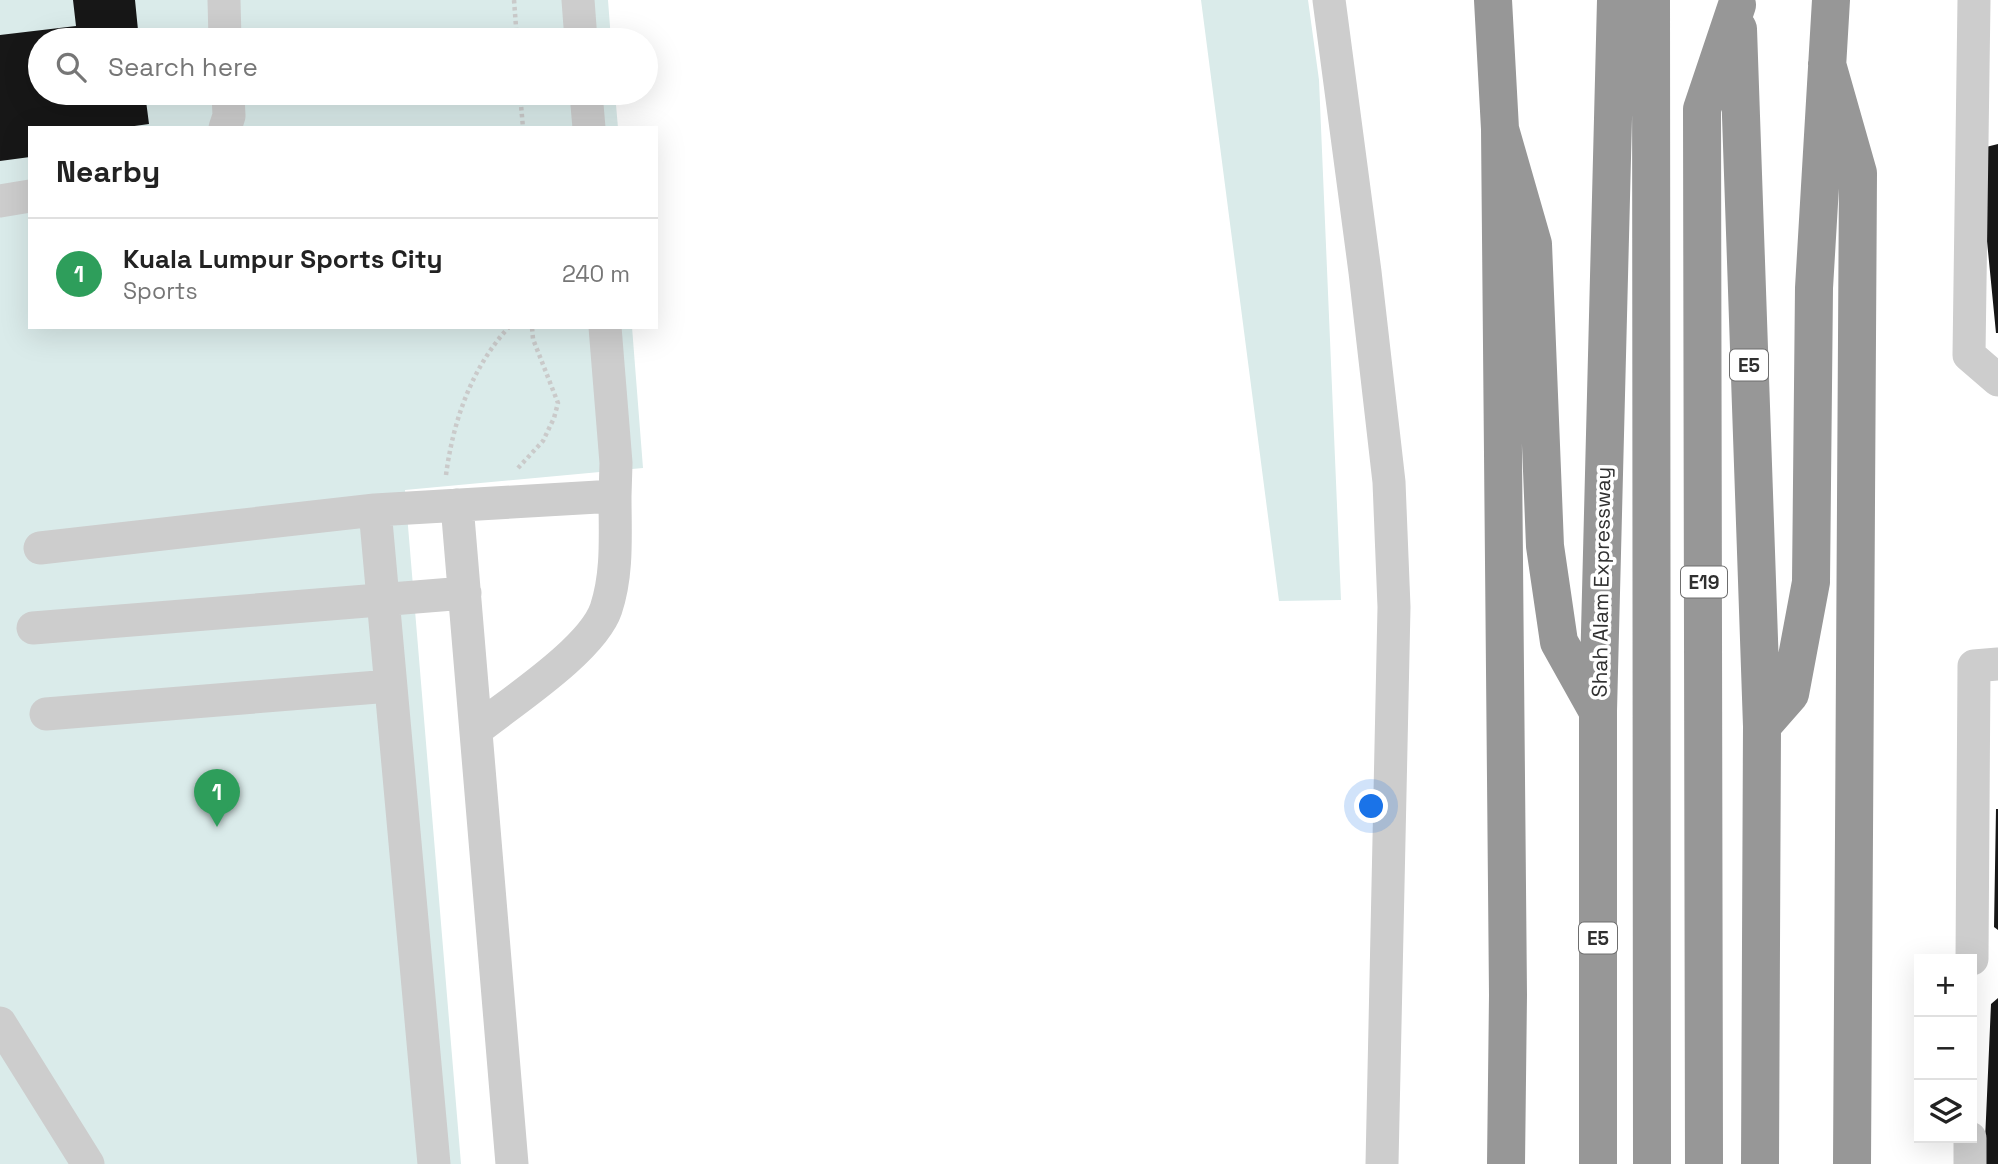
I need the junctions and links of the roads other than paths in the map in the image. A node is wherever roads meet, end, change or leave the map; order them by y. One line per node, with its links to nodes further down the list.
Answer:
1 (224, 0): 10 (lane)
2 (578, 0): 11 (lane)
3 (1329, 0): 41 (lane)
4 (1493, 0): 17 (highway)
5 (1616, 0): 31 (highway, Shah Alam Expressway / E5)
6 (1651, 0): 44 (highway, E19)
7 (1831, 0): 12 (highway)
8 (1974, 0): 21 (lane)
9 (1737, 2): 33 (highway, E5); 45 (highway, E19)
10 (225, 28)
11 (580, 28)
12 (1826, 64): 33 (highway); 47 (highway)
13 (229, 105): 15 (lane)
14 (587, 105): 16 (lane)
15 (226, 126)
16 (589, 126)
17 (1500, 129): 31 (highway); 42 (highway)
18 (28, 196): 19 (lane)
19 (0, 201)
20 (605, 329): 23 (lane)
21 (1998, 380)
22 (452, 491): 23 (lane); 24 (lane); 26 (lane)
23 (615, 496): 34 (lane)
24 (374, 510): 25 (lane); 27 (lane)
25 (40, 548)
26 (465, 593): 27 (lane); 34 (lane)
27 (383, 600): 28 (lane); 30 (lane)
28 (33, 628)
29 (1998, 664): 35 (lane)
30 (390, 686): 32 (lane); 39 (lane)
31 (1598, 711): 43 (highway, Shah Alam Expressway / E5)
32 (47, 714)
33 (1762, 726): 46 (highway, E5)
34 (476, 730): 40 (lane)
35 (1972, 954)
36 (0, 1023): 38 (lane)
37 (1970, 1143): 48 (lane)
38 (88, 1164)
39 (434, 1164)
40 (512, 1164)
41 (1382, 1164)
42 (1506, 1164)
43 (1598, 1164)
44 (1652, 1164)
45 (1704, 1164)
46 (1760, 1164)
47 (1852, 1164)
48 (1970, 1164)

